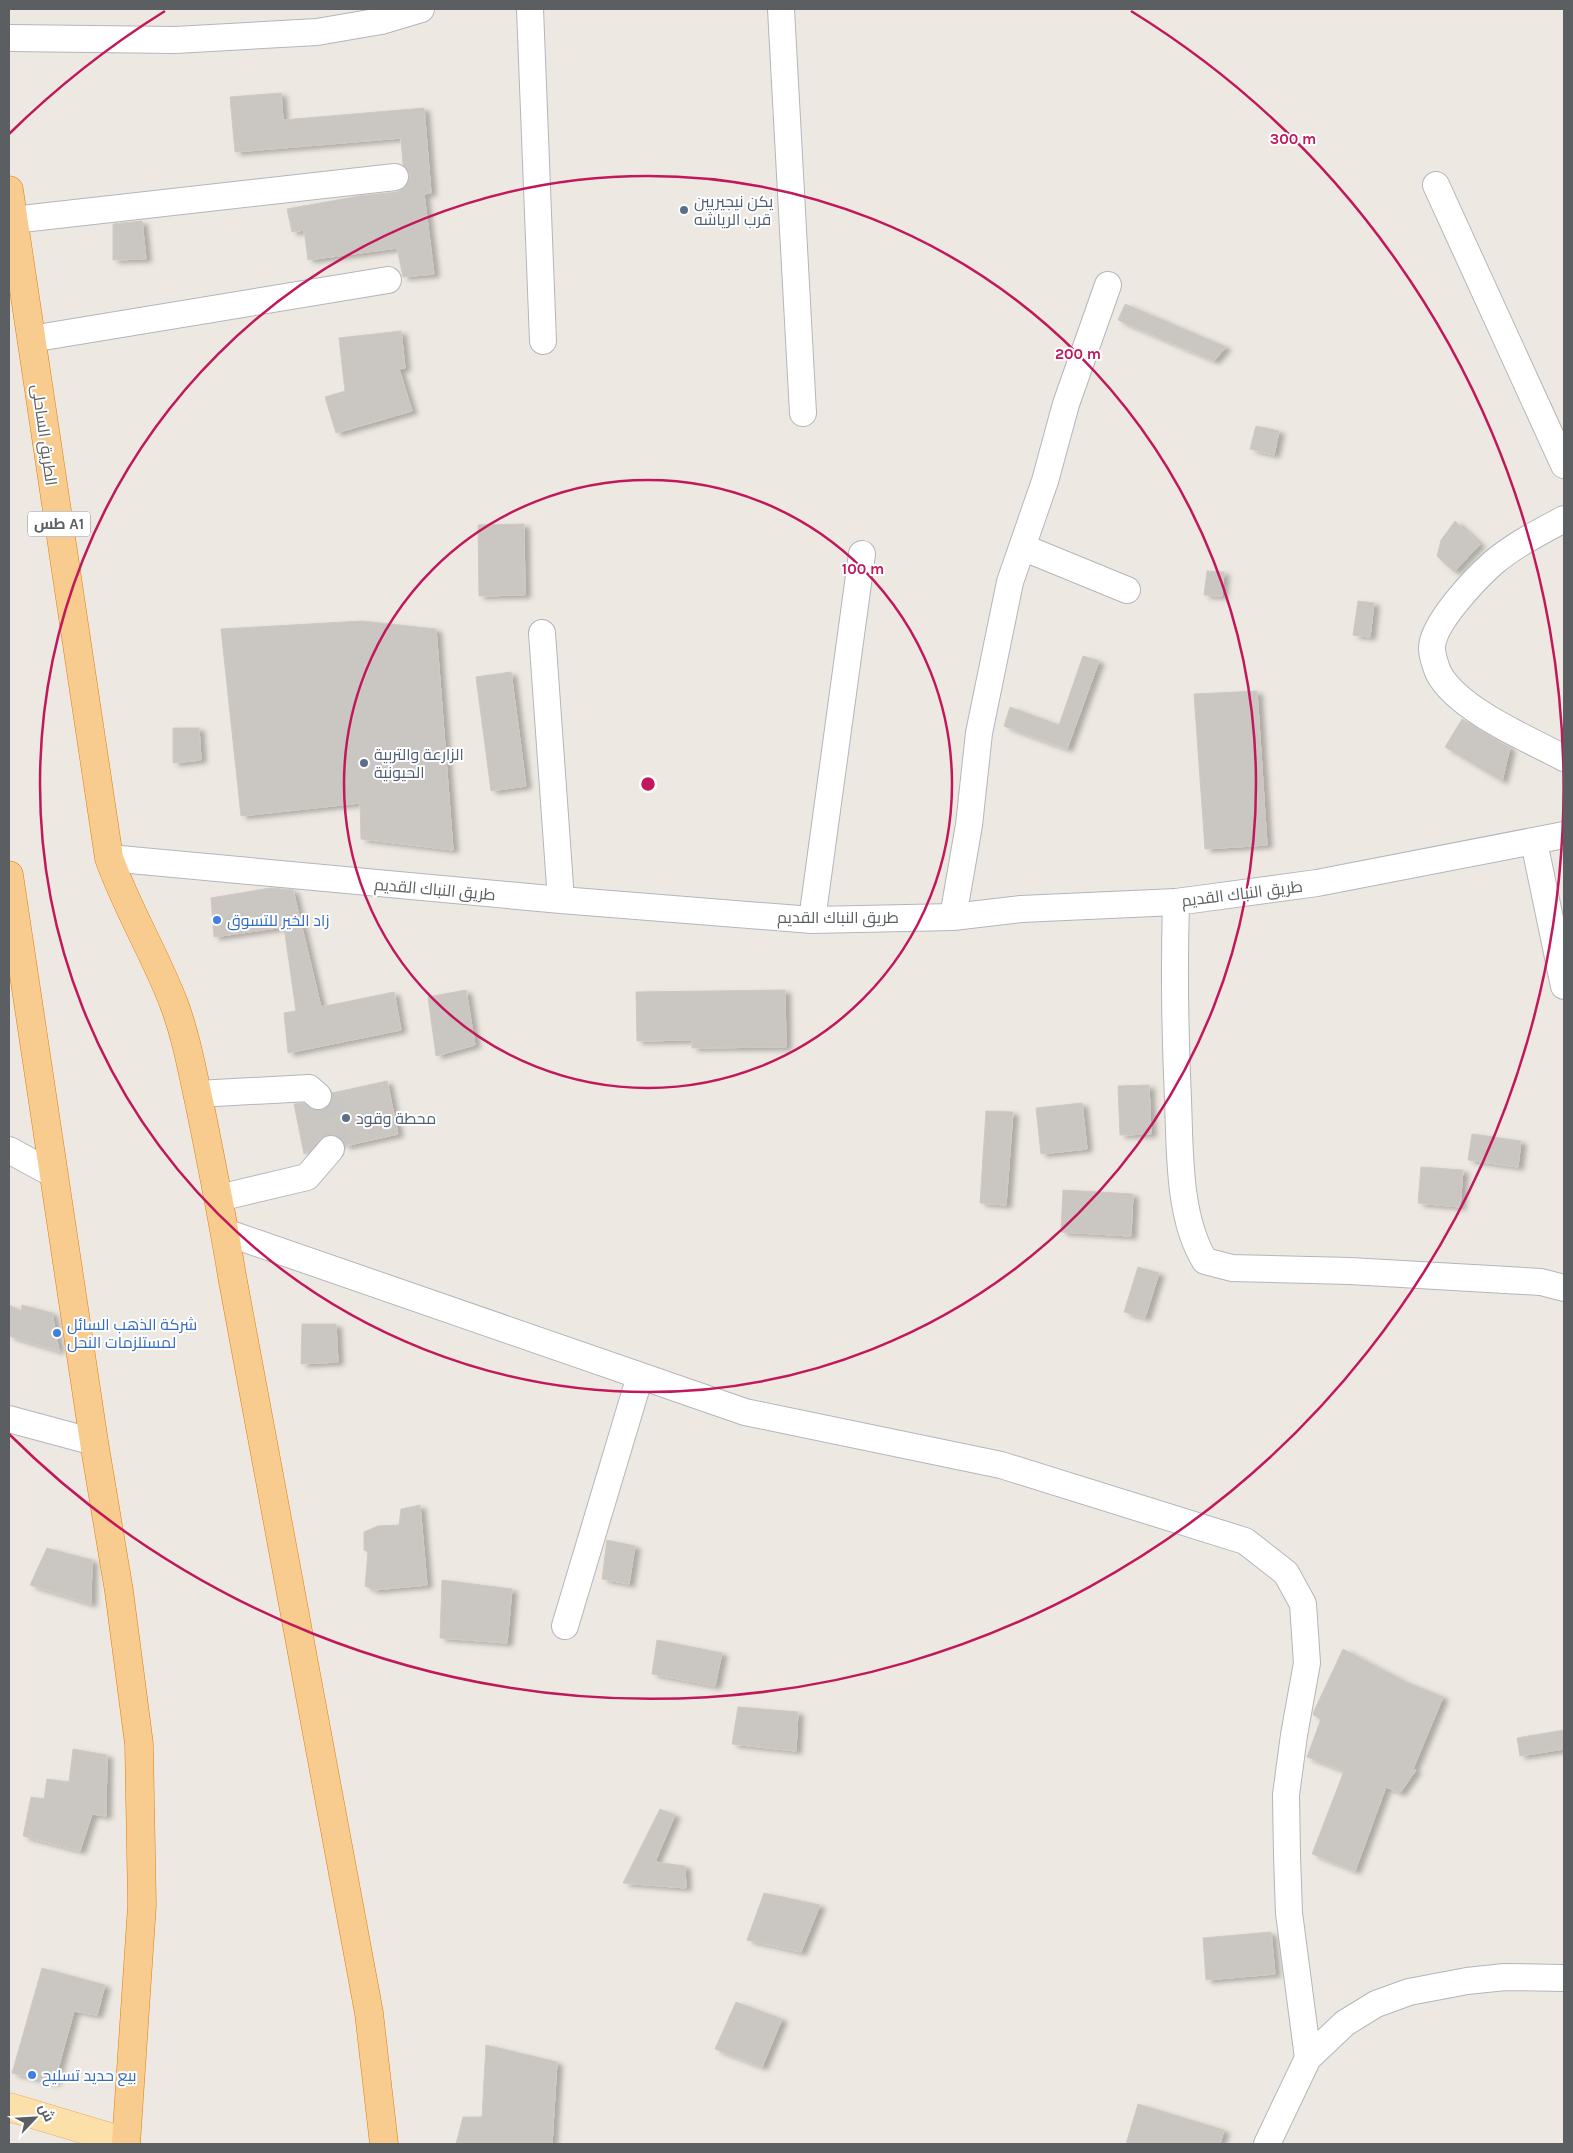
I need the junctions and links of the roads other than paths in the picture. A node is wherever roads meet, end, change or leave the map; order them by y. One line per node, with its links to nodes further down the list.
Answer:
1 (421, 9): 4 (street)
2 (530, 9): 12 (street)
3 (781, 9): 13 (street)
4 (9, 38)
5 (395, 177): 8 (street)
6 (1436, 185): 14 (street)
7 (9, 190): 8 (highway, الطريق الساحلى / طس A1)
8 (13, 220): 11 (highway, الطريق الساحلى / طس A1)
9 (388, 280): 11 (street)
10 (1108, 285): 16 (street)
11 (31, 339): 23 (highway, الطريق الساحلى / طس A1)
12 (543, 341)
13 (804, 413)
14 (1564, 465)
15 (1564, 519): 20 (street)
16 (1022, 547): 18 (street); 27 (street)
17 (862, 554): 28 (street)
18 (1127, 590)
19 (542, 633): 25 (street)
20 (1564, 758)
21 (1564, 835): 22 (street, طريق النباك القديم)
22 (1534, 842): 26 (street, طريق النباك القديم); 29 (street)
23 (108, 858): 25 (street, طريق النباك القديم); 30 (highway, الطريق الساحلى)
24 (9, 875): 34 (highway)
25 (560, 900): 28 (street, طريق النباك القديم)
26 (1176, 902): 27 (street, طريق النباك القديم); 37 (street)
27 (953, 917): 28 (street, طريق النباك القديم)
28 (812, 920)
29 (1564, 986)
30 (197, 1094): 31 (street); 35 (highway, الطريق الساحلى)
31 (318, 1096)
32 (331, 1149): 35 (street)
33 (9, 1150): 34 (street)
34 (53, 1174): 40 (highway)
35 (219, 1198): 36 (highway, الطريق الساحلى)
36 (225, 1232): 38 (street); 46 (highway, الطريق الساحلى)
37 (1564, 1288)
38 (640, 1376): 41 (street); 43 (street)
39 (9, 1419): 40 (street)
40 (94, 1442): 45 (highway)
41 (565, 1626)
42 (1564, 1978): 43 (street)
43 (1308, 2058): 47 (street)
44 (9, 2107): 45 (main road)
45 (126, 2143)
46 (384, 2144)
47 (1267, 2144)

